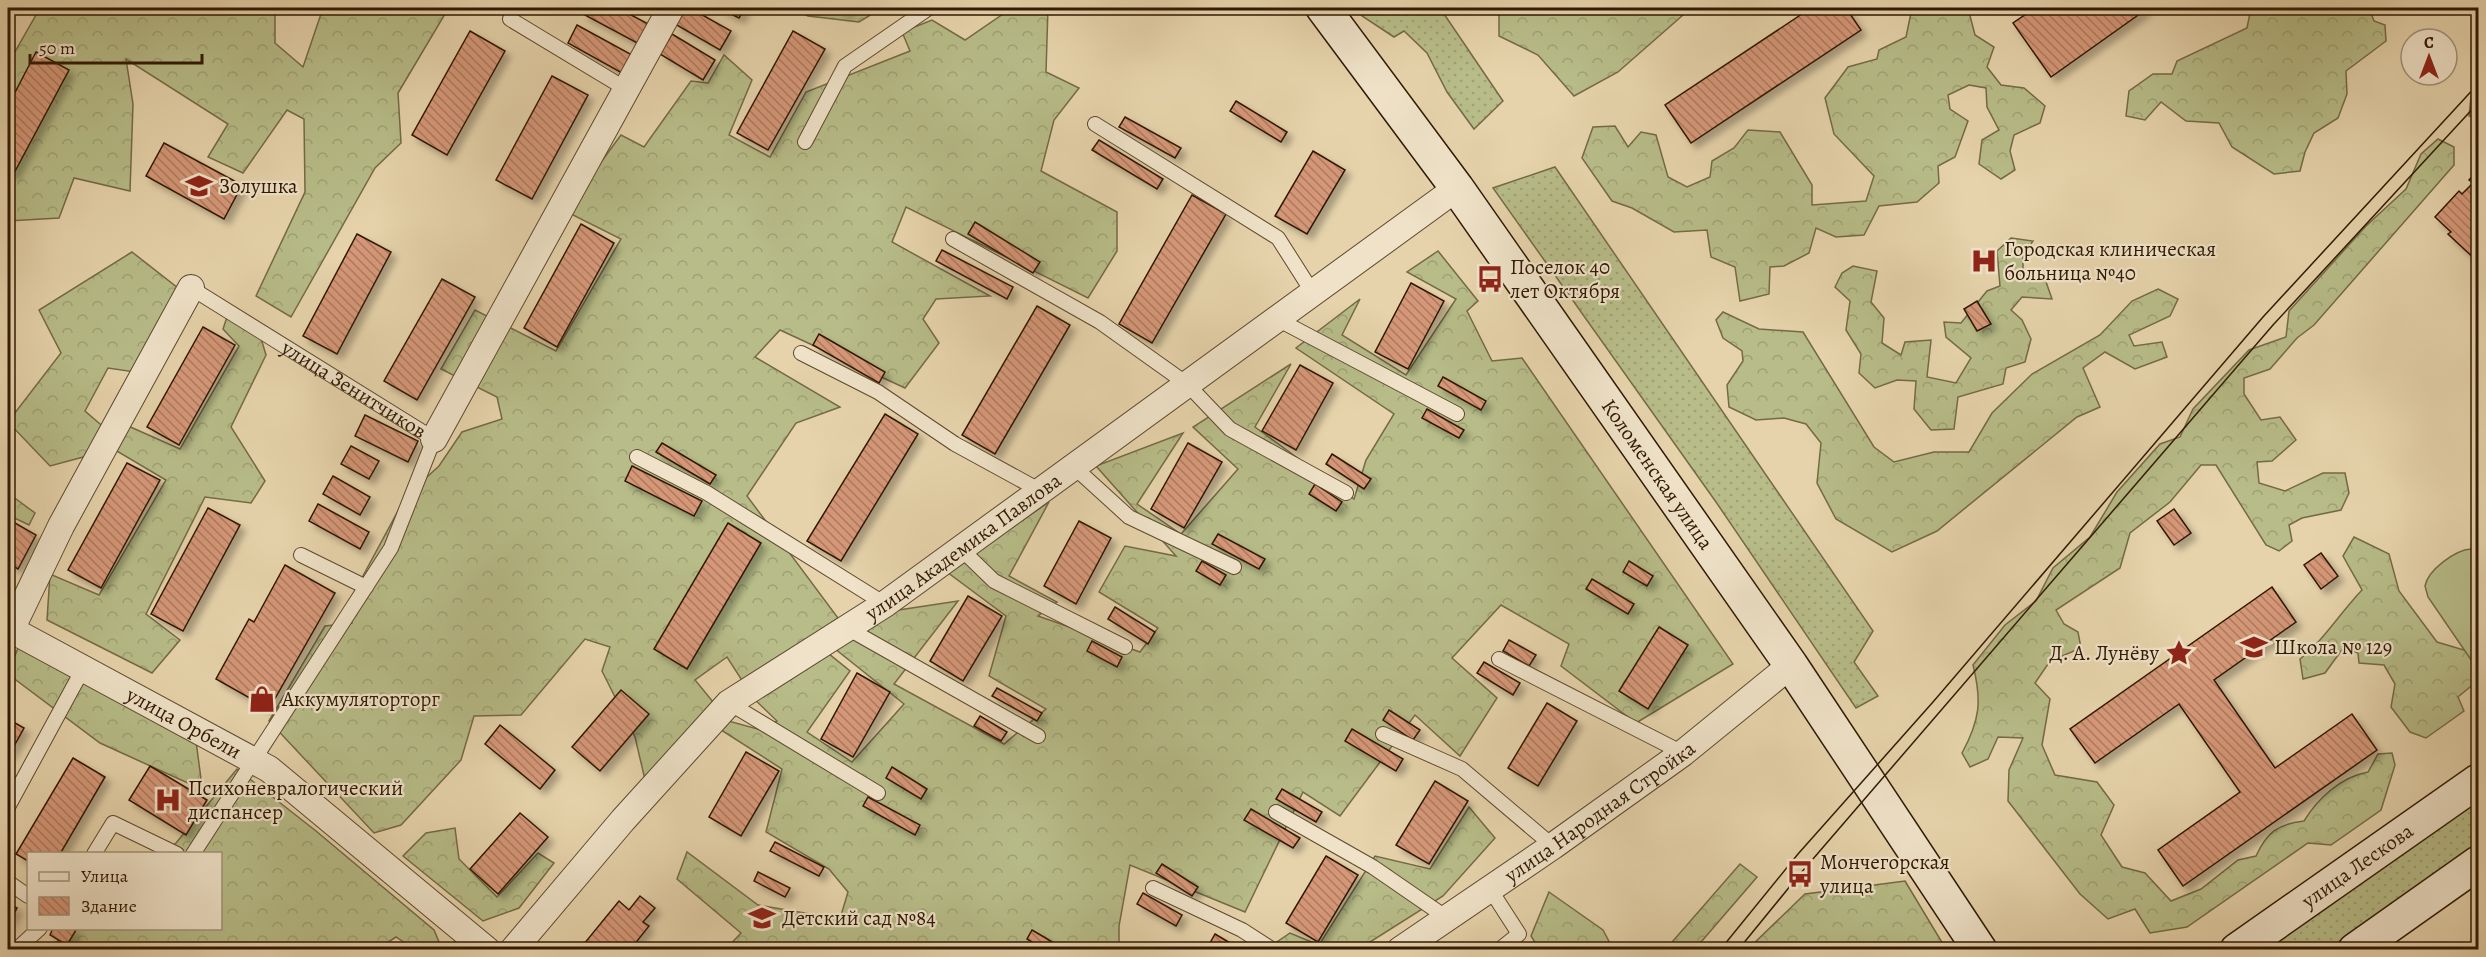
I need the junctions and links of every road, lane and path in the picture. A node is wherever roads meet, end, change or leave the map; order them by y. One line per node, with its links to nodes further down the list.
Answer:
1 (671, 8): 5 (street, улица Зенитчиков)
2 (929, 8): 7 (lane)
3 (1323, 8): 8 (main road, Коломенская улица)
4 (510, 19): 5 (lane)
5 (626, 89): 16 (street, улица Зенитчиков)
6 (1095, 124): 11 (lane)
7 (806, 142)
8 (1457, 188): 11 (street, улица Академика Павлова); 30 (main road, Коломенская улица)
9 (953, 239): 14 (lane)
10 (191, 288): 16 (lane, улица Зенитчиков); 27 (street, улица Зенитчиков)
11 (1313, 292): 12 (street, улица Академика Павлова)
12 (1277, 319): 14 (street, улица Академика Павлова); 15 (lane)
13 (801, 353): 19 (lane)
14 (1187, 384): 18 (street, улица Академика Павлова); 20 (lane)
15 (1457, 414)
16 (434, 439): 24 (lane)
17 (637, 457): 25 (lane)
18 (1074, 467): 19 (street, улица Академика Павлова); 23 (lane)
19 (1041, 491): 21 (street, улица Академика Павлова)
20 (1346, 493)
21 (961, 549): 25 (street, улица Академика Павлова); 28 (lane)
22 (301, 555): 24 (lane)
23 (1234, 567)
24 (366, 587): 36 (lane)
25 (885, 604): 26 (street, улица Академика Павлова)
26 (847, 628): 32 (street, улица Академика Павлова); 34 (lane)
27 (9, 631): 31 (street, улица Орбели)
28 (1125, 647)
29 (1499, 659): 35 (lane)
30 (1791, 665): 35 (street, улица Народная Стройка); 58 (main road, Коломенская улица)
31 (83, 669): 36 (street, улица Орбели); 39 (lane)
32 (729, 703): 38 (lane); 54 (street, улица Академика Павлова)
33 (1383, 734): 41 (lane)
34 (1038, 736)
35 (1683, 753): 41 (street, улица Народная Стройка)
36 (253, 760): 44 (lane); 53 (street, улица Орбели)
37 (2478, 782): 59 (main road, улица Лескова)
38 (878, 793)
39 (8, 807)
40 (1276, 812): 50 (lane)
41 (1553, 846): 48 (street, улица Народная Стройка)
42 (95, 852): 43 (lane)
43 (173, 852)
44 (194, 852)
45 (2478, 863): 60 (main road)
46 (8, 882): 49 (lane)
47 (1153, 888): 55 (lane)
48 (1490, 889): 50 (street, улица Народная Стройка); 57 (lane)
49 (27, 895)
50 (1447, 918): 56 (street, улица Народная Стройка)
51 (38, 930): 52 (lane)
52 (16, 950)
53 (487, 950)
54 (513, 950)
55 (1273, 950)
56 (1400, 950)
57 (1498, 950)
58 (1980, 950)
59 (2237, 950)
60 (2355, 950)

